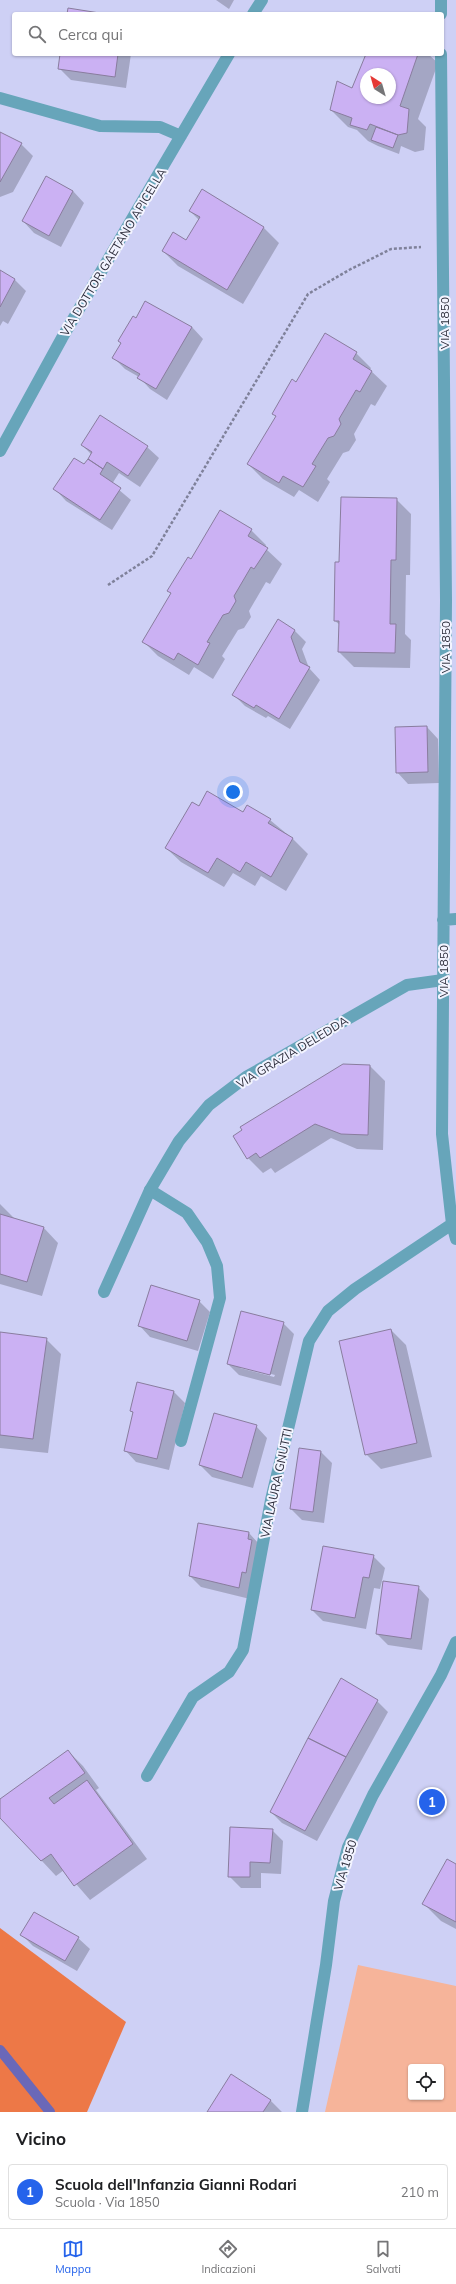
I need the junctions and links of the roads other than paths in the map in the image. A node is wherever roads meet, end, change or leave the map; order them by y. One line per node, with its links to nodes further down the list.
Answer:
1 (262, 0): 3 (street)
2 (441, 0): 4 (street)
3 (254, 12)
4 (441, 12)
5 (229, 56): 8 (street, VIA DOTTOR GAETANO APICELLA)
6 (442, 56): 10 (street, VIA 1850)
7 (0, 98): 8 (street)
8 (181, 136): 9 (street, VIA DOTTOR GAETANO APICELLA)
9 (0, 451)
10 (451, 599): 12 (street, VIA 1850)
11 (456, 919): 12 (street)
12 (443, 920): 13 (street, VIA 1850)
13 (443, 980): 14 (street, VIA GRAZIA DELEDDA); 15 (street, VIA 1850)
14 (150, 1190): 17 (street, VIA GRAZIA DELEDDA); 18 (street)
15 (452, 1224): 16 (street, VIA 1850); 20 (street, VIA LAURA GNUTTI)
16 (456, 1239)
17 (104, 1292)
18 (180, 1441)
19 (456, 1642): 21 (street, VIA 1850)
20 (147, 1776)
21 (302, 2112)

